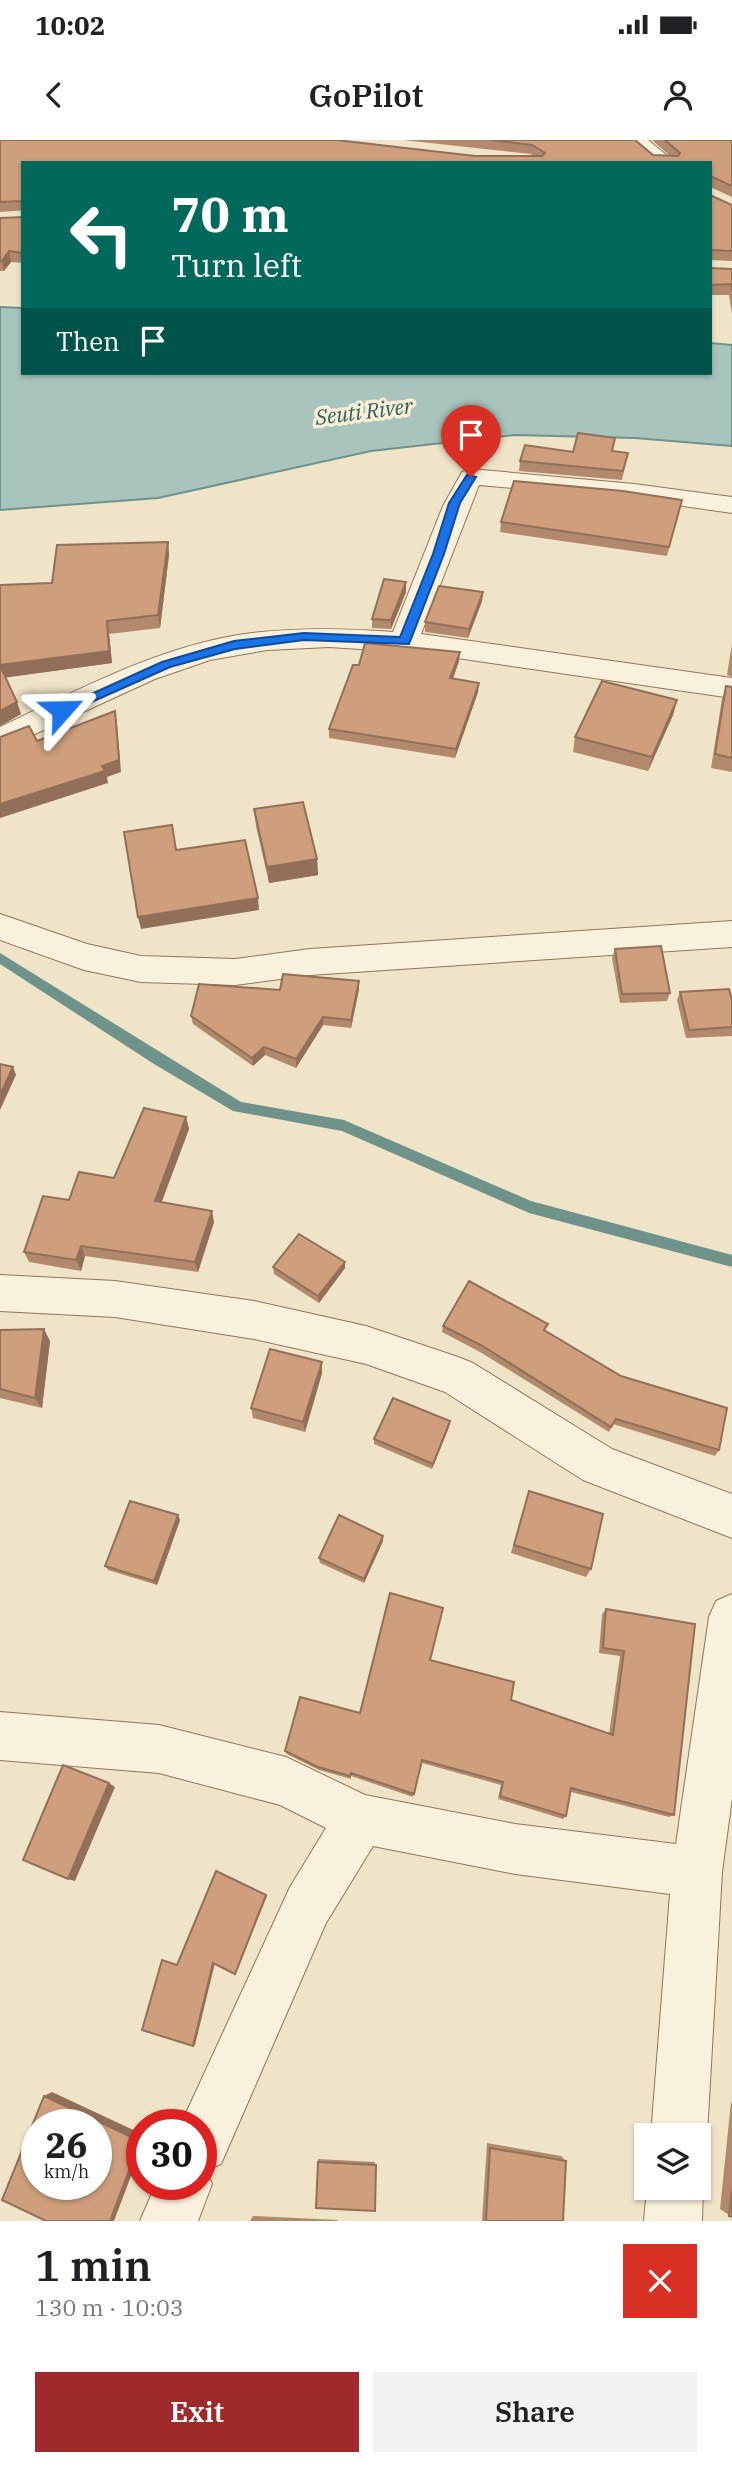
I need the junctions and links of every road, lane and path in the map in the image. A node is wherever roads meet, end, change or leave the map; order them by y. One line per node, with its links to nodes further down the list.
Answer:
1 (636, 140): 2 (street)
2 (663, 161)
3 (732, 506): 4 (street)
4 (404, 641): 5 (street); 6 (street)
5 (732, 688)
6 (0, 740)
7 (0, 927): 8 (street)
8 (732, 934)
9 (0, 1293): 10 (street)
10 (732, 1516)
11 (732, 1617): 14 (street)
12 (0, 1736): 13 (street)
13 (361, 1819): 14 (street); 15 (street)
14 (696, 1872): 16 (street)
15 (217, 2109)
16 (679, 2123)
17 (178, 2200): 19 (street)
18 (674, 2200): 20 (street)
19 (169, 2221)
20 (673, 2221)

